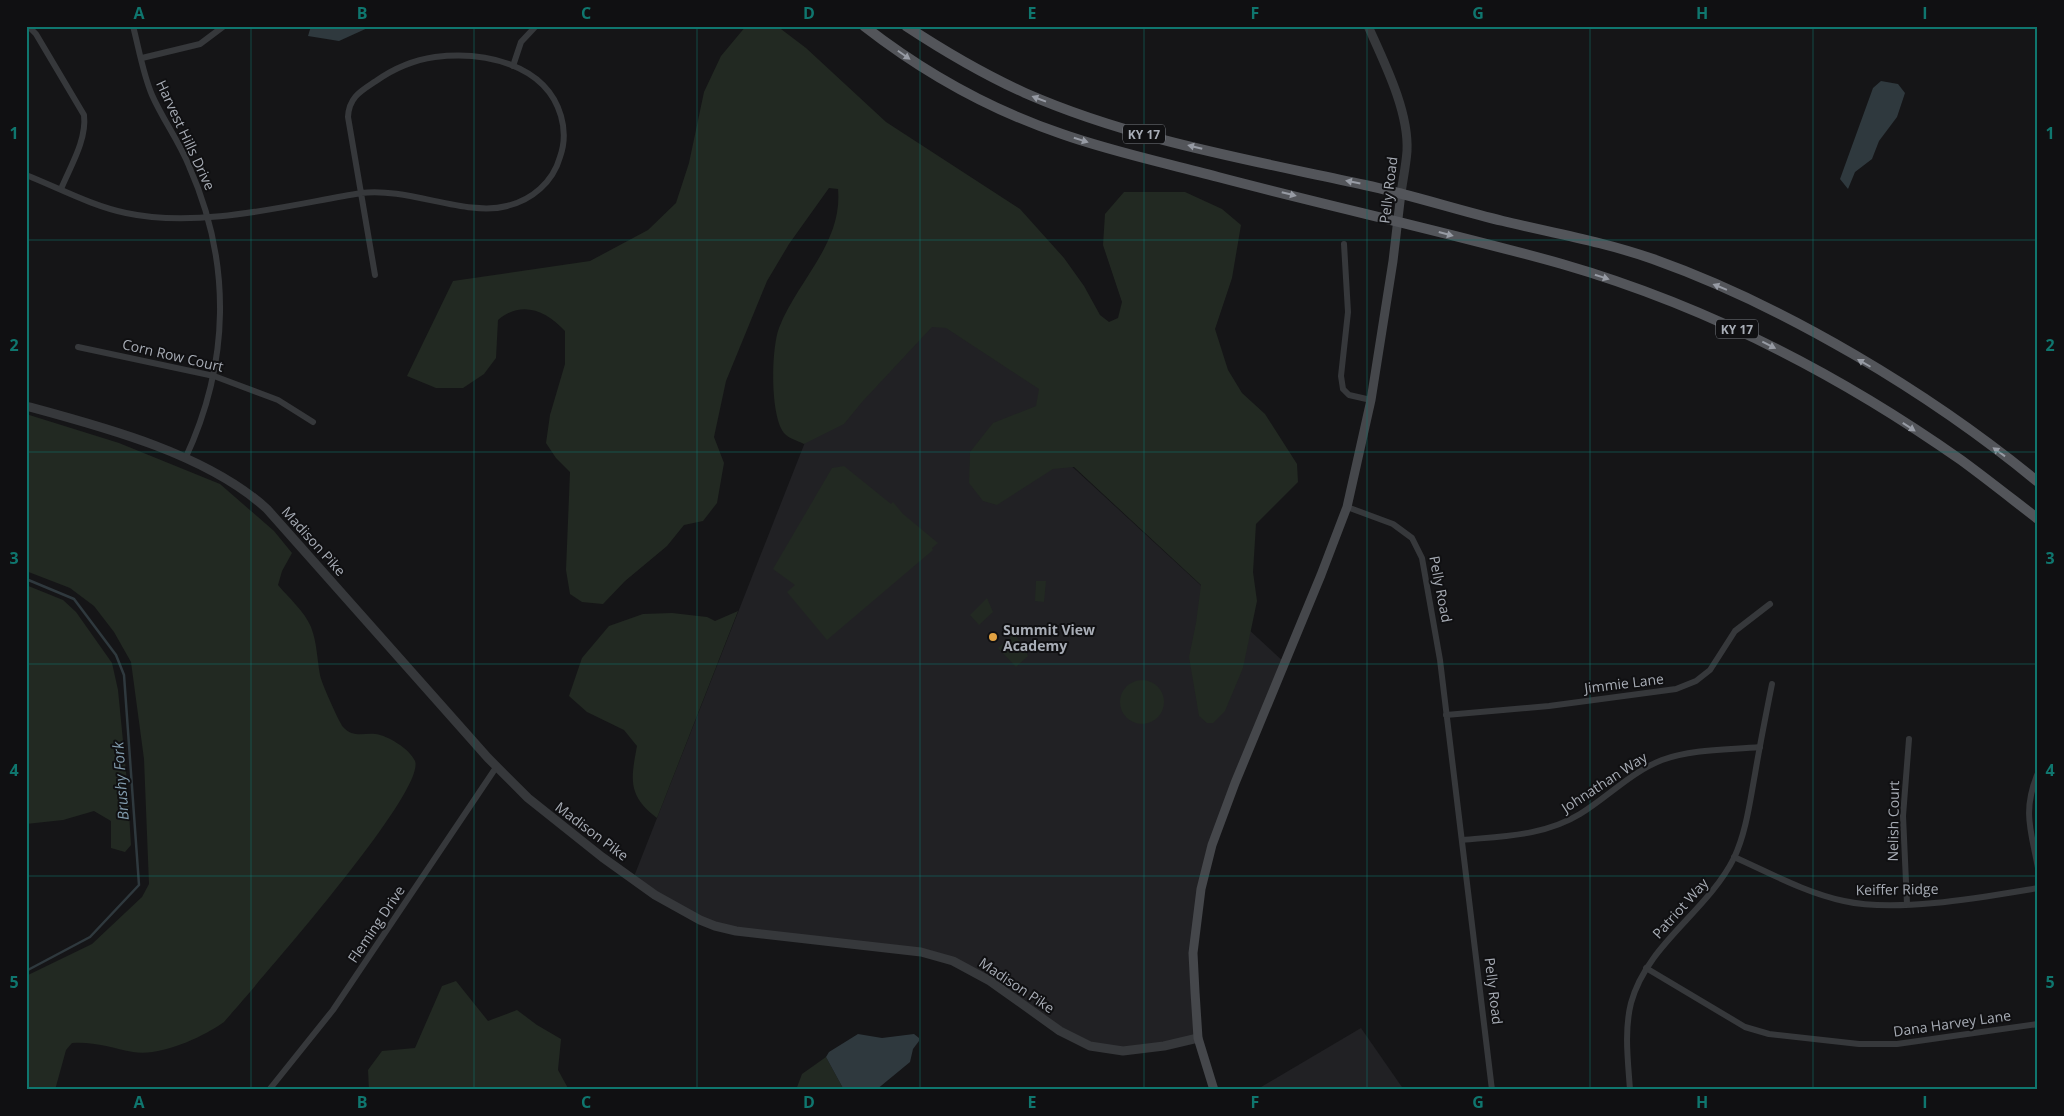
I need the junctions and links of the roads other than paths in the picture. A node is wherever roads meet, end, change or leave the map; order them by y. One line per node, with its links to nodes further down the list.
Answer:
1 (28, 26): 11 (street)
2 (133, 26): 8 (street, Harvest Hills Drive)
3 (224, 26): 8 (street)
4 (536, 26): 9 (street)
5 (864, 26): 15 (main road, KY 17, one-way to 15)
6 (906, 26): 13 (main road, KY 17, one-way to 6)
7 (1368, 26): 13 (street, Pelly Road)
8 (142, 58): 14 (street, Harvest Hills Drive)
9 (513, 66): 12 (street); 12 (street)
10 (26, 175): 11 (street)
11 (61, 189): 14 (street)
12 (361, 193): 14 (street); 17 (street)
13 (1400, 193): 15 (main road, Pelly Road); 24 (main road, KY 17, one-way to 13)
14 (208, 218): 19 (street, Harvest Hills Drive)
15 (1398, 221): 20 (main road, Pelly Road); 26 (main road, KY 17, one-way to 26)
16 (1344, 244): 20 (street)
17 (375, 275)
18 (78, 347): 19 (street, Corn Row Court)
19 (214, 376): 22 (street, Corn Row Court); 23 (street, Harvest Hills Drive)
20 (1371, 400): 25 (main road, Pelly Road)
21 (26, 406): 23 (street, Madison Pike)
22 (313, 422)
23 (185, 459): 32 (street, Madison Pike)
24 (2038, 482)
25 (1346, 507): 29 (street, Pelly Road); 41 (main road)
26 (2038, 519)
27 (1770, 604): 29 (street, Jimmie Lane)
28 (1772, 684): 31 (street, Patriot Way)
29 (1446, 715): 34 (street, Pelly Road)
30 (1909, 739): 38 (street, Nelish Court)
31 (1760, 747): 34 (street, Johnathan Way); 35 (street, Patriot Way)
32 (497, 766): 41 (street, Madison Pike); 42 (street, Fleming Drive)
33 (2038, 773): 36 (street)
34 (1462, 840): 44 (street, Pelly Road)
35 (1734, 857): 38 (street, Keiffer Ridge); 39 (street, Patriot Way)
36 (2038, 868)
37 (2038, 888): 38 (street, Keiffer Ridge)
38 (1907, 904)
39 (1646, 968): 40 (street, Dana Harvey Lane); 45 (street, Patriot Way)
40 (2038, 1024)
41 (1198, 1038): 43 (main road)
42 (270, 1090)
43 (1214, 1090)
44 (1492, 1090)
45 (1630, 1090)

